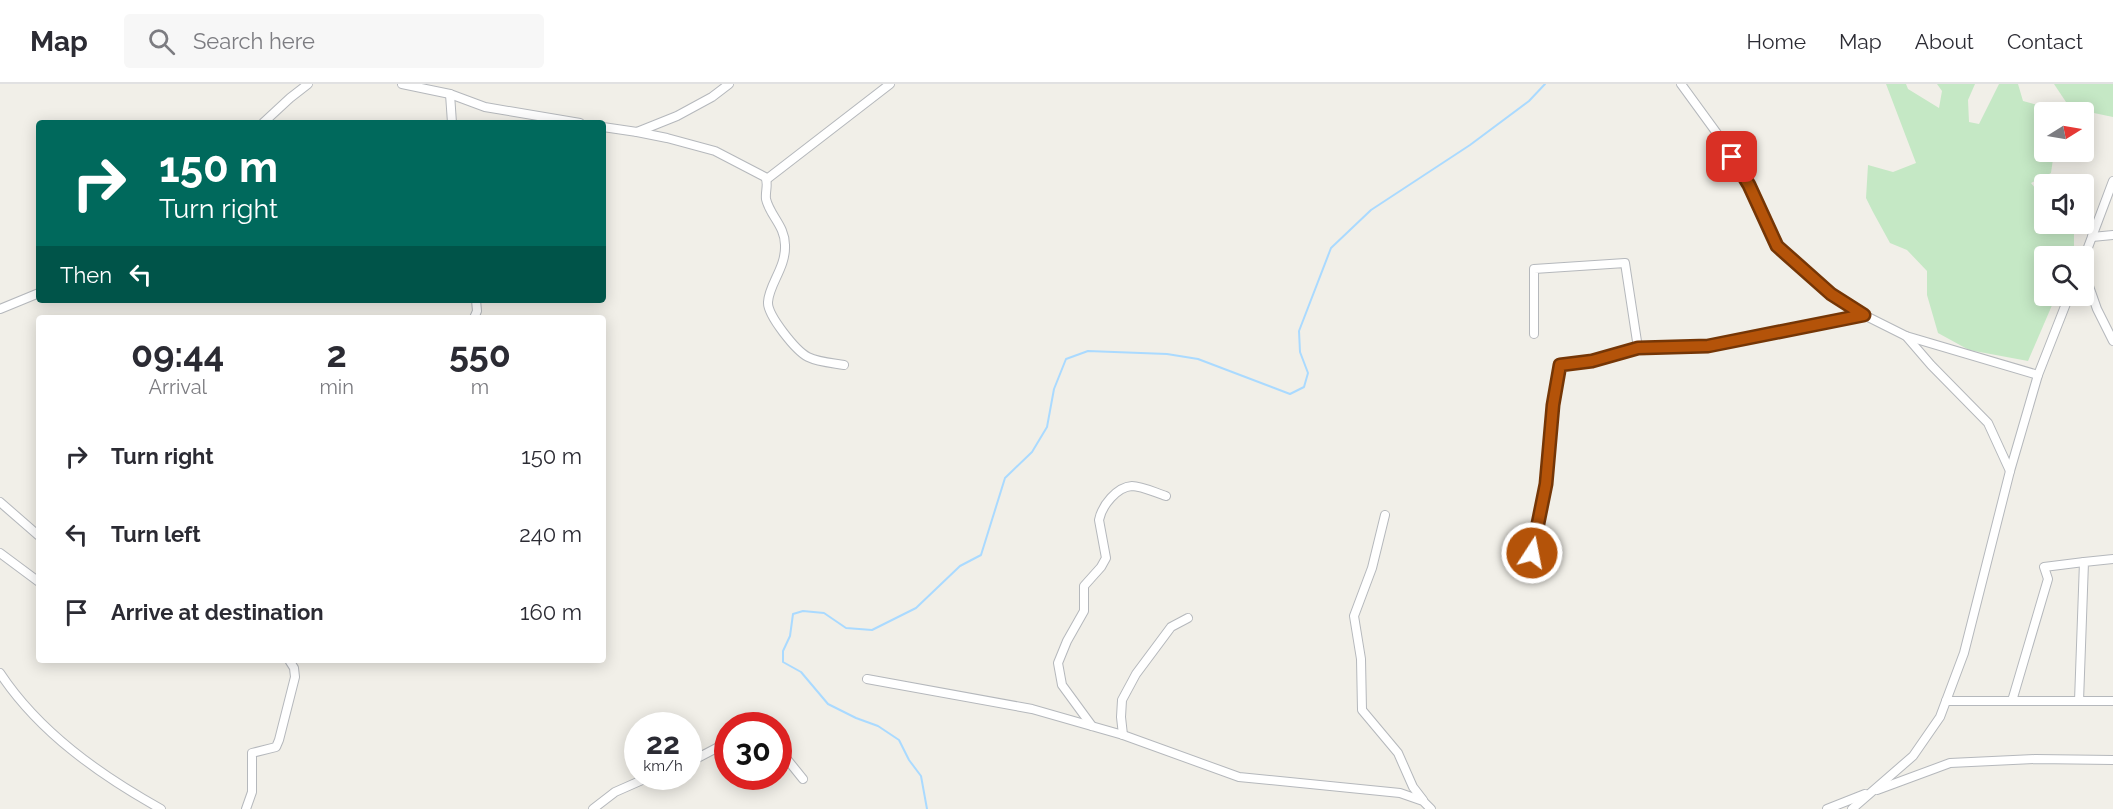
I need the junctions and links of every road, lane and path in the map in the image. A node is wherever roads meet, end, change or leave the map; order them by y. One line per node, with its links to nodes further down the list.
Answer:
1 (309, 84): 7 (street)
2 (402, 84): 6 (street)
3 (729, 84): 11 (street)
4 (890, 84): 12 (street)
5 (1682, 84): 21 (street)
6 (450, 94): 8 (street); 9 (street)
7 (266, 120)
8 (452, 120)
9 (562, 120)
10 (606, 127): 11 (street)
11 (637, 132): 12 (street)
12 (766, 179): 26 (street)
13 (2113, 181): 15 (street)
14 (2113, 235): 15 (street)
15 (2092, 237): 16 (street)
16 (2089, 246)
17 (36, 295): 20 (street)
18 (2094, 300): 24 (street)
19 (2065, 306): 27 (street)
20 (0, 309)
21 (1864, 315): 23 (street); 25 (street)
22 (1534, 334): 25 (street)
23 (1906, 336): 27 (street); 28 (street)
24 (2113, 341)
25 (1638, 348): 34 (street)
26 (844, 365)
27 (2038, 375): 28 (street)
28 (2010, 471): 42 (street)
29 (1166, 496): 46 (street)
30 (0, 502): 32 (street)
31 (1385, 515): 53 (street)
32 (36, 533)
33 (0, 553): 37 (street)
34 (1532, 553)
35 (2113, 559): 36 (street)
36 (2084, 562): 43 (street); 44 (street)
37 (36, 580)
38 (1188, 618): 47 (street)
39 (291, 663): 55 (street)
40 (0, 673): 54 (street)
41 (867, 679): 46 (street)
42 (1946, 701): 43 (street); 52 (street)
43 (2012, 701): 44 (street)
44 (2079, 701): 45 (street)
45 (2113, 701)
46 (1093, 726): 47 (street)
47 (1122, 735): 53 (street)
48 (2113, 760): 52 (street)
49 (792, 765): 50 (street)
50 (803, 779)
51 (624, 788): 56 (street)
52 (1872, 791): 58 (street); 59 (street)
53 (1423, 801): 57 (street)
54 (161, 809)
55 (246, 809)
56 (593, 809)
57 (1431, 809)
58 (1827, 809)
59 (1852, 809)

